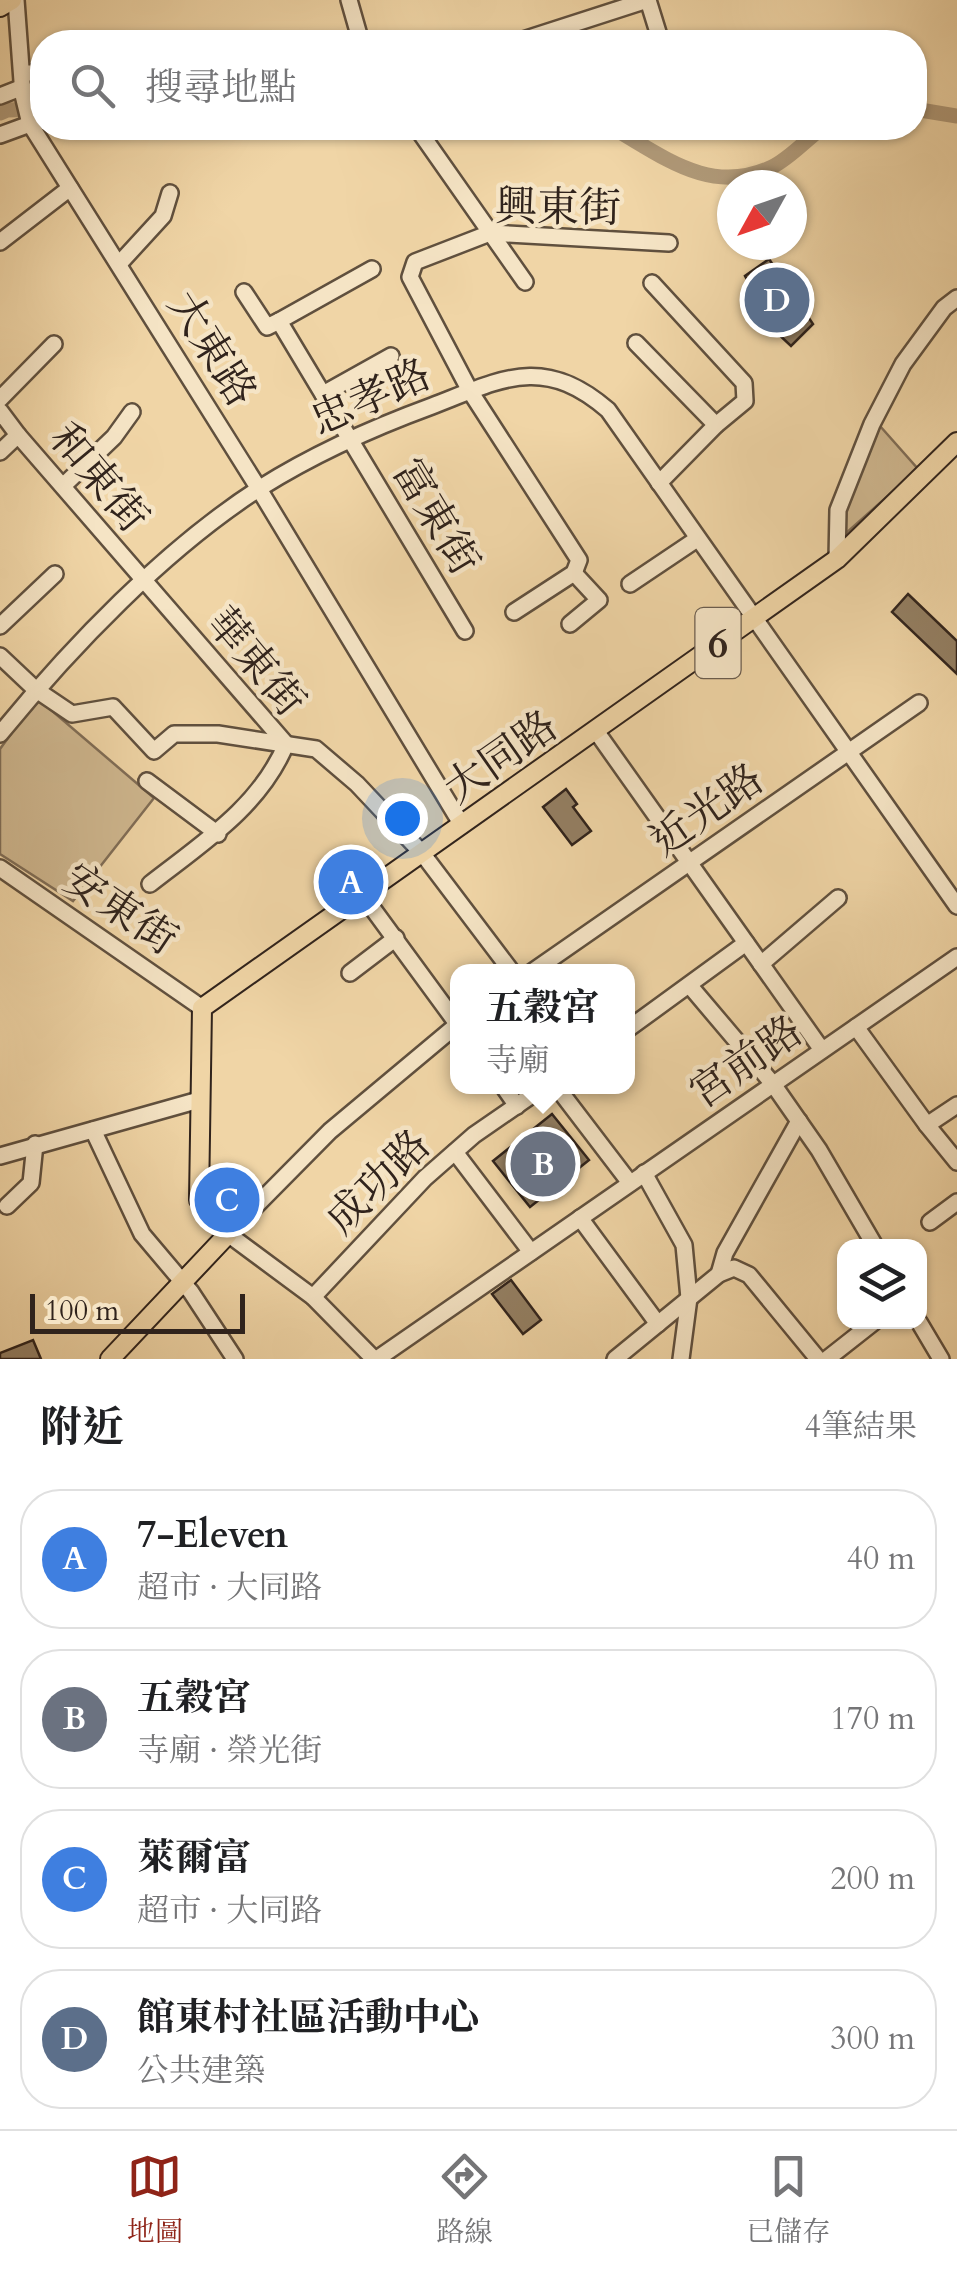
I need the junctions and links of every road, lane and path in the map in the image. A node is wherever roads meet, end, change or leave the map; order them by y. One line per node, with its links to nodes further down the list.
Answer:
1 (14, 0): 4 (main road); 9 (street)
2 (349, 0): 5 (street)
3 (647, 0): 6 (street); 7 (street)
4 (0, 7)
5 (358, 30)
6 (554, 30)
7 (657, 30)
8 (30, 77): 9 (street)
9 (23, 80): 10 (street); 11 (street)
10 (0, 96)
11 (29, 120): 12 (street)
12 (0, 135)
13 (41, 140): 15 (street, 大東路)
14 (425, 140): 17 (street)
15 (70, 188): 18 (street); 20 (street, 大東路)
16 (170, 193): 20 (street)
17 (490, 233): 19 (street, 興東街); 22 (street); 30 (street, 興東街)
18 (0, 242)
19 (669, 244)
20 (119, 264): 42 (street, 大東路)
21 (372, 269): 26 (street)
22 (525, 282)
23 (652, 282): 35 (street)
24 (244, 292): 26 (street)
25 (957, 298): 44 (street)
26 (280, 321): 31 (street, 富東街)
27 (636, 343): 35 (street)
28 (54, 344): 32 (street)
29 (391, 356): 31 (street)
30 (470, 391): 37 (street, 忠孝路); 40 (street, 忠孝路); 45 (street)
31 (324, 394): 37 (street, 富東街)
32 (0, 399)
33 (0, 411): 36 (street)
34 (132, 412): 41 (street)
35 (716, 424): 40 (street)
36 (18, 435): 39 (street, 和東街); 41 (street, 和東街)
37 (350, 439): 42 (street, 忠孝路); 53 (street, 富東街)
38 (957, 442): 44 (main road, 大同路 / 6)
39 (0, 452)
40 (659, 483): 43 (street, 忠孝路)
41 (62, 486): 47 (street, 和東街)
42 (259, 489): 47 (street, 忠孝路); 62 (street, 大東路)
43 (697, 539): 48 (street); 50 (street, 忠孝路)
44 (838, 559): 50 (main road, 大同路 / 6)
45 (574, 573): 49 (street, 富東街); 51 (street)
46 (55, 574): 52 (street)
47 (144, 583): 55 (street, 忠孝路); 59 (street, 華東街)
48 (630, 584)
49 (514, 612)
50 (752, 618): 57 (main road, 大同路 / 6); 60 (street, 忠孝路)
51 (570, 624)
52 (0, 626)
53 (465, 631)
54 (0, 656): 55 (street)
55 (35, 689): 58 (street, 忠孝路); 59 (street)
56 (919, 703): 60 (street, 近光路)
57 (596, 731): 62 (main road, 大同路 / 6); 65 (street)
58 (0, 734)
59 (286, 744): 63 (street, 華東街); 64 (street)
60 (848, 753): 65 (street, 近光路); 70 (street, 忠孝路)
61 (148, 781): 63 (street)
62 (462, 824): 64 (main road, 大同路 / 6)
63 (218, 834): 67 (street, 華東街)
64 (422, 853): 68 (main road, 大同路 / 6); 74 (street)
65 (690, 864): 72 (street); 75 (street, 近光路)
66 (0, 868): 79 (street, 安東街)
67 (150, 884)
68 (362, 894): 71 (street); 79 (main road, 大同路 / 6)
69 (838, 898): 76 (street)
70 (957, 906)
71 (396, 938): 77 (street); 80 (street)
72 (746, 943): 76 (street); 78 (street)
73 (957, 958): 82 (street, 宮前路)
74 (506, 964)
75 (544, 964)
76 (761, 964): 84 (street)
77 (350, 973)
78 (690, 986): 81 (street); 85 (street)
79 (202, 1008): 89 (main road)
80 (450, 1013)
81 (635, 1024)
82 (856, 1027): 84 (street, 宮前路); 93 (street)
83 (450, 1031): 105 (street)
84 (822, 1050): 85 (street, 宮前路)
85 (774, 1084): 92 (street); 99 (street, 宮前路)
86 (509, 1094): 91 (street)
87 (534, 1094): 91 (street, 成功路)
88 (562, 1094): 100 (street)
89 (199, 1100): 94 (street); 105 (main road)
90 (957, 1105): 93 (street)
91 (517, 1106): 96 (street, 成功路)
92 (799, 1121): 106 (street); 108 (street)
93 (927, 1125): 98 (street)
94 (93, 1130): 95 (street); 109 (street)
95 (35, 1144): 97 (street); 102 (street)
96 (455, 1152): 107 (street); 110 (street, 成功路)
97 (0, 1156)
98 (957, 1162)
99 (644, 1174): 100 (street, 宮前路); 111 (street)
100 (630, 1184): 103 (street, 宮前路)
101 (957, 1202): 104 (street)
102 (7, 1206)
103 (580, 1218): 107 (street, 宮前路); 112 (street)
104 (930, 1222)
105 (228, 1234): 109 (main road); 110 (street)
106 (871, 1239)
107 (531, 1252): 118 (street, 宮前路)
108 (719, 1274): 111 (street); 120 (street)
109 (183, 1284): 116 (main road); 117 (street)
110 (313, 1296): 118 (street)
111 (689, 1298): 112 (street); 115 (street)
112 (658, 1324): 119 (street)
113 (865, 1329): 121 (street)
114 (924, 1329): 122 (street)
115 (685, 1356)
116 (110, 1359)
117 (235, 1359)
118 (376, 1359)
119 (615, 1359)
120 (818, 1359)
121 (827, 1359)
122 (941, 1359)

